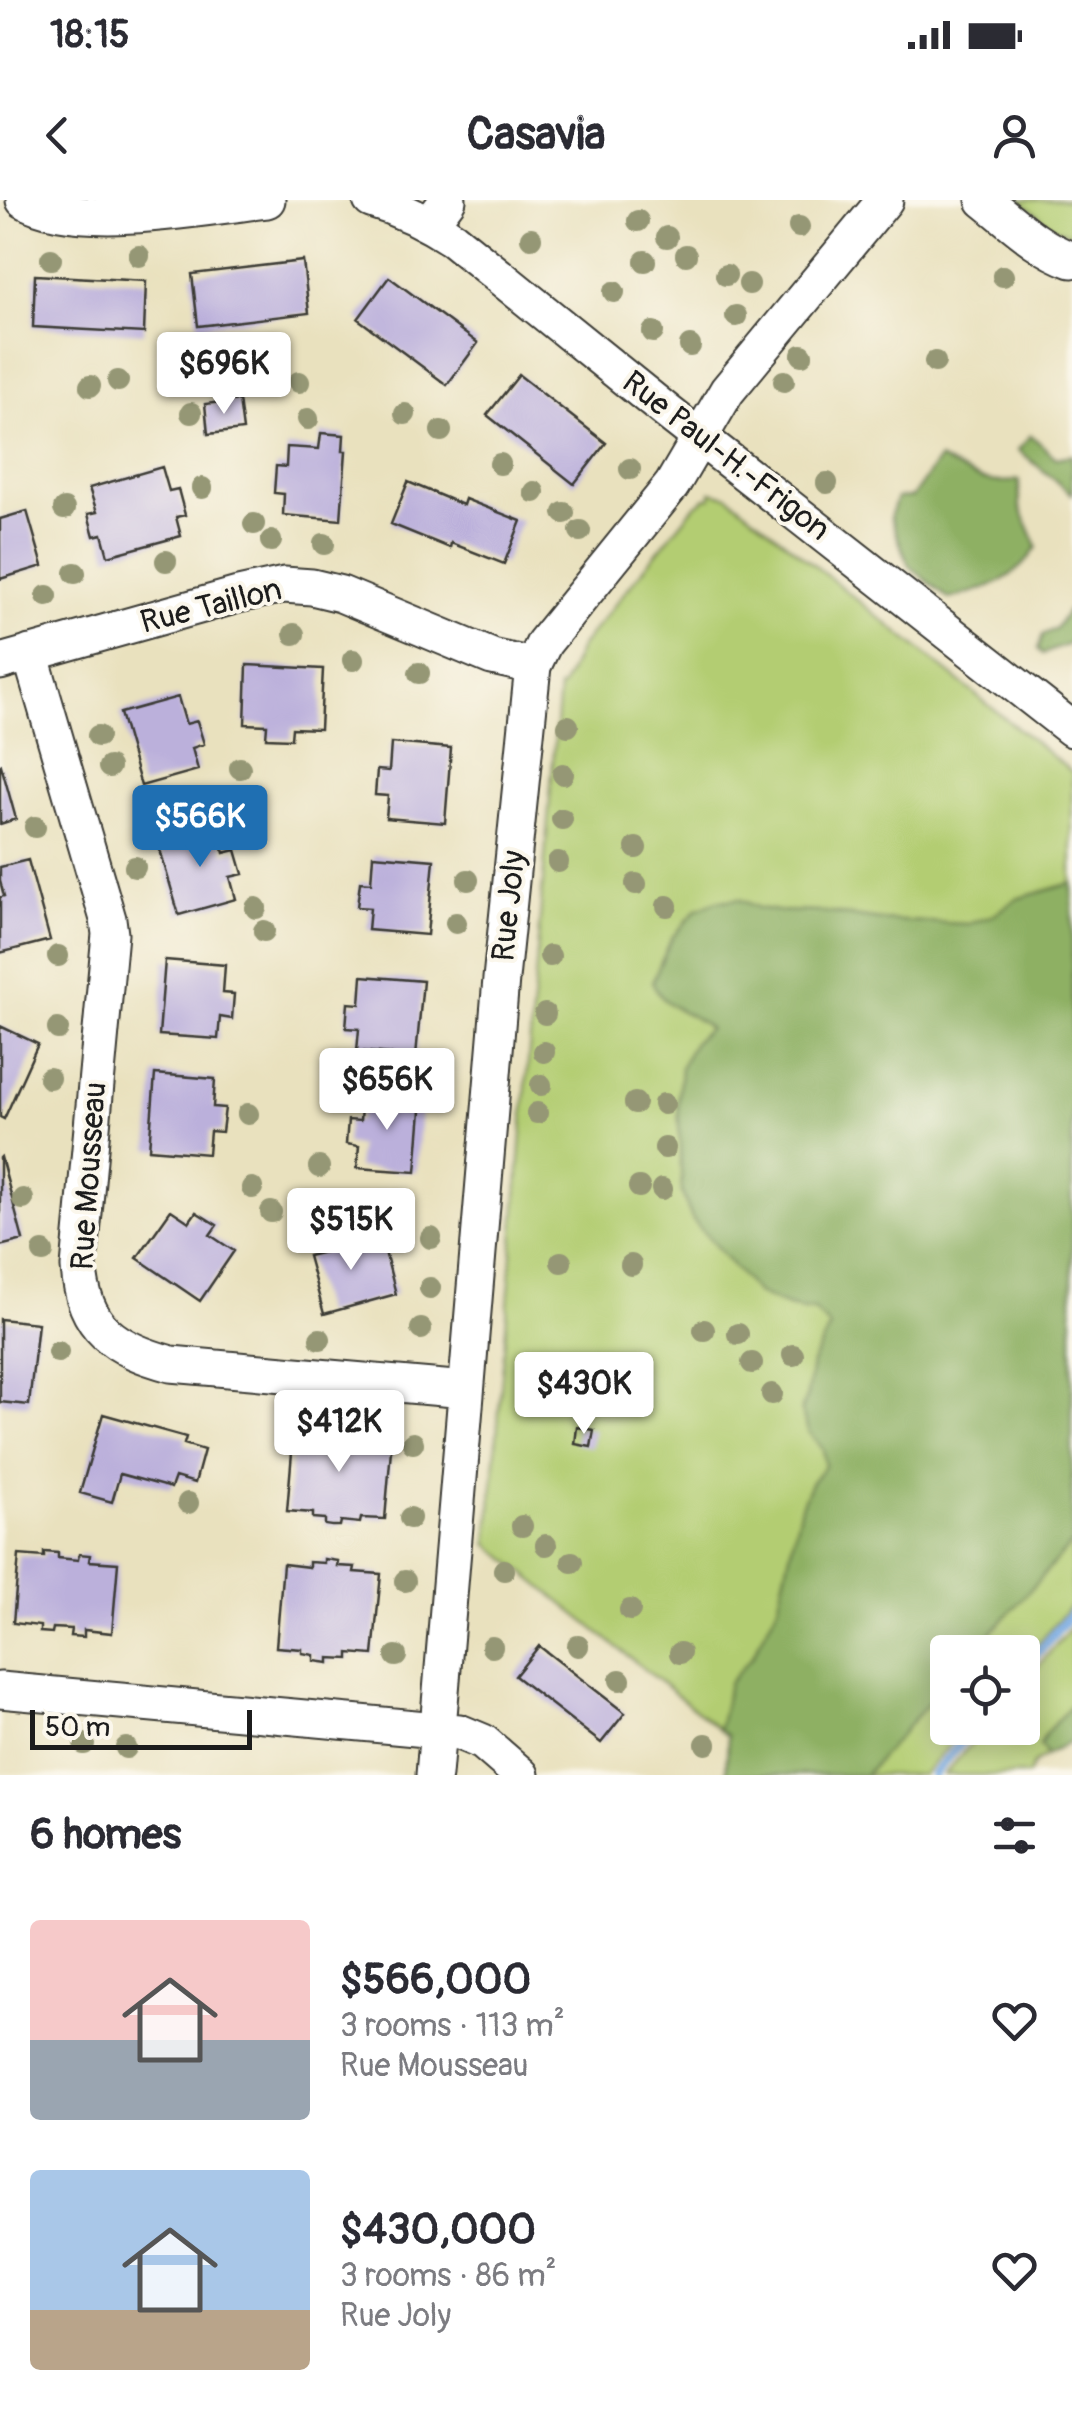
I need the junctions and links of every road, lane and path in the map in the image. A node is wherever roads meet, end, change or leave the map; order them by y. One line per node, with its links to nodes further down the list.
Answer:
1 (24, 200): 2 (street)
2 (267, 200)
3 (371, 200): 6 (street, Rue Paul-H.-Frigon)
4 (885, 200): 8 (street, Rue Joly)
5 (984, 200): 7 (street)
6 (439, 212): 8 (street, Rue Paul-H.-Frigon)
7 (1072, 260)
8 (699, 436): 10 (street, Rue Joly); 11 (street, Rue Paul-H.-Frigon)
9 (15, 658): 10 (street, Rue Taillon); 12 (street, Rue Mousseau)
10 (533, 666): 12 (street, Rue Joly)
11 (1072, 729)
12 (466, 1390): 14 (street, Rue Joly)
13 (0, 1690): 14 (street)
14 (438, 1729): 15 (street, Rue Joly); 16 (street)
15 (434, 1775)
16 (521, 1775)

